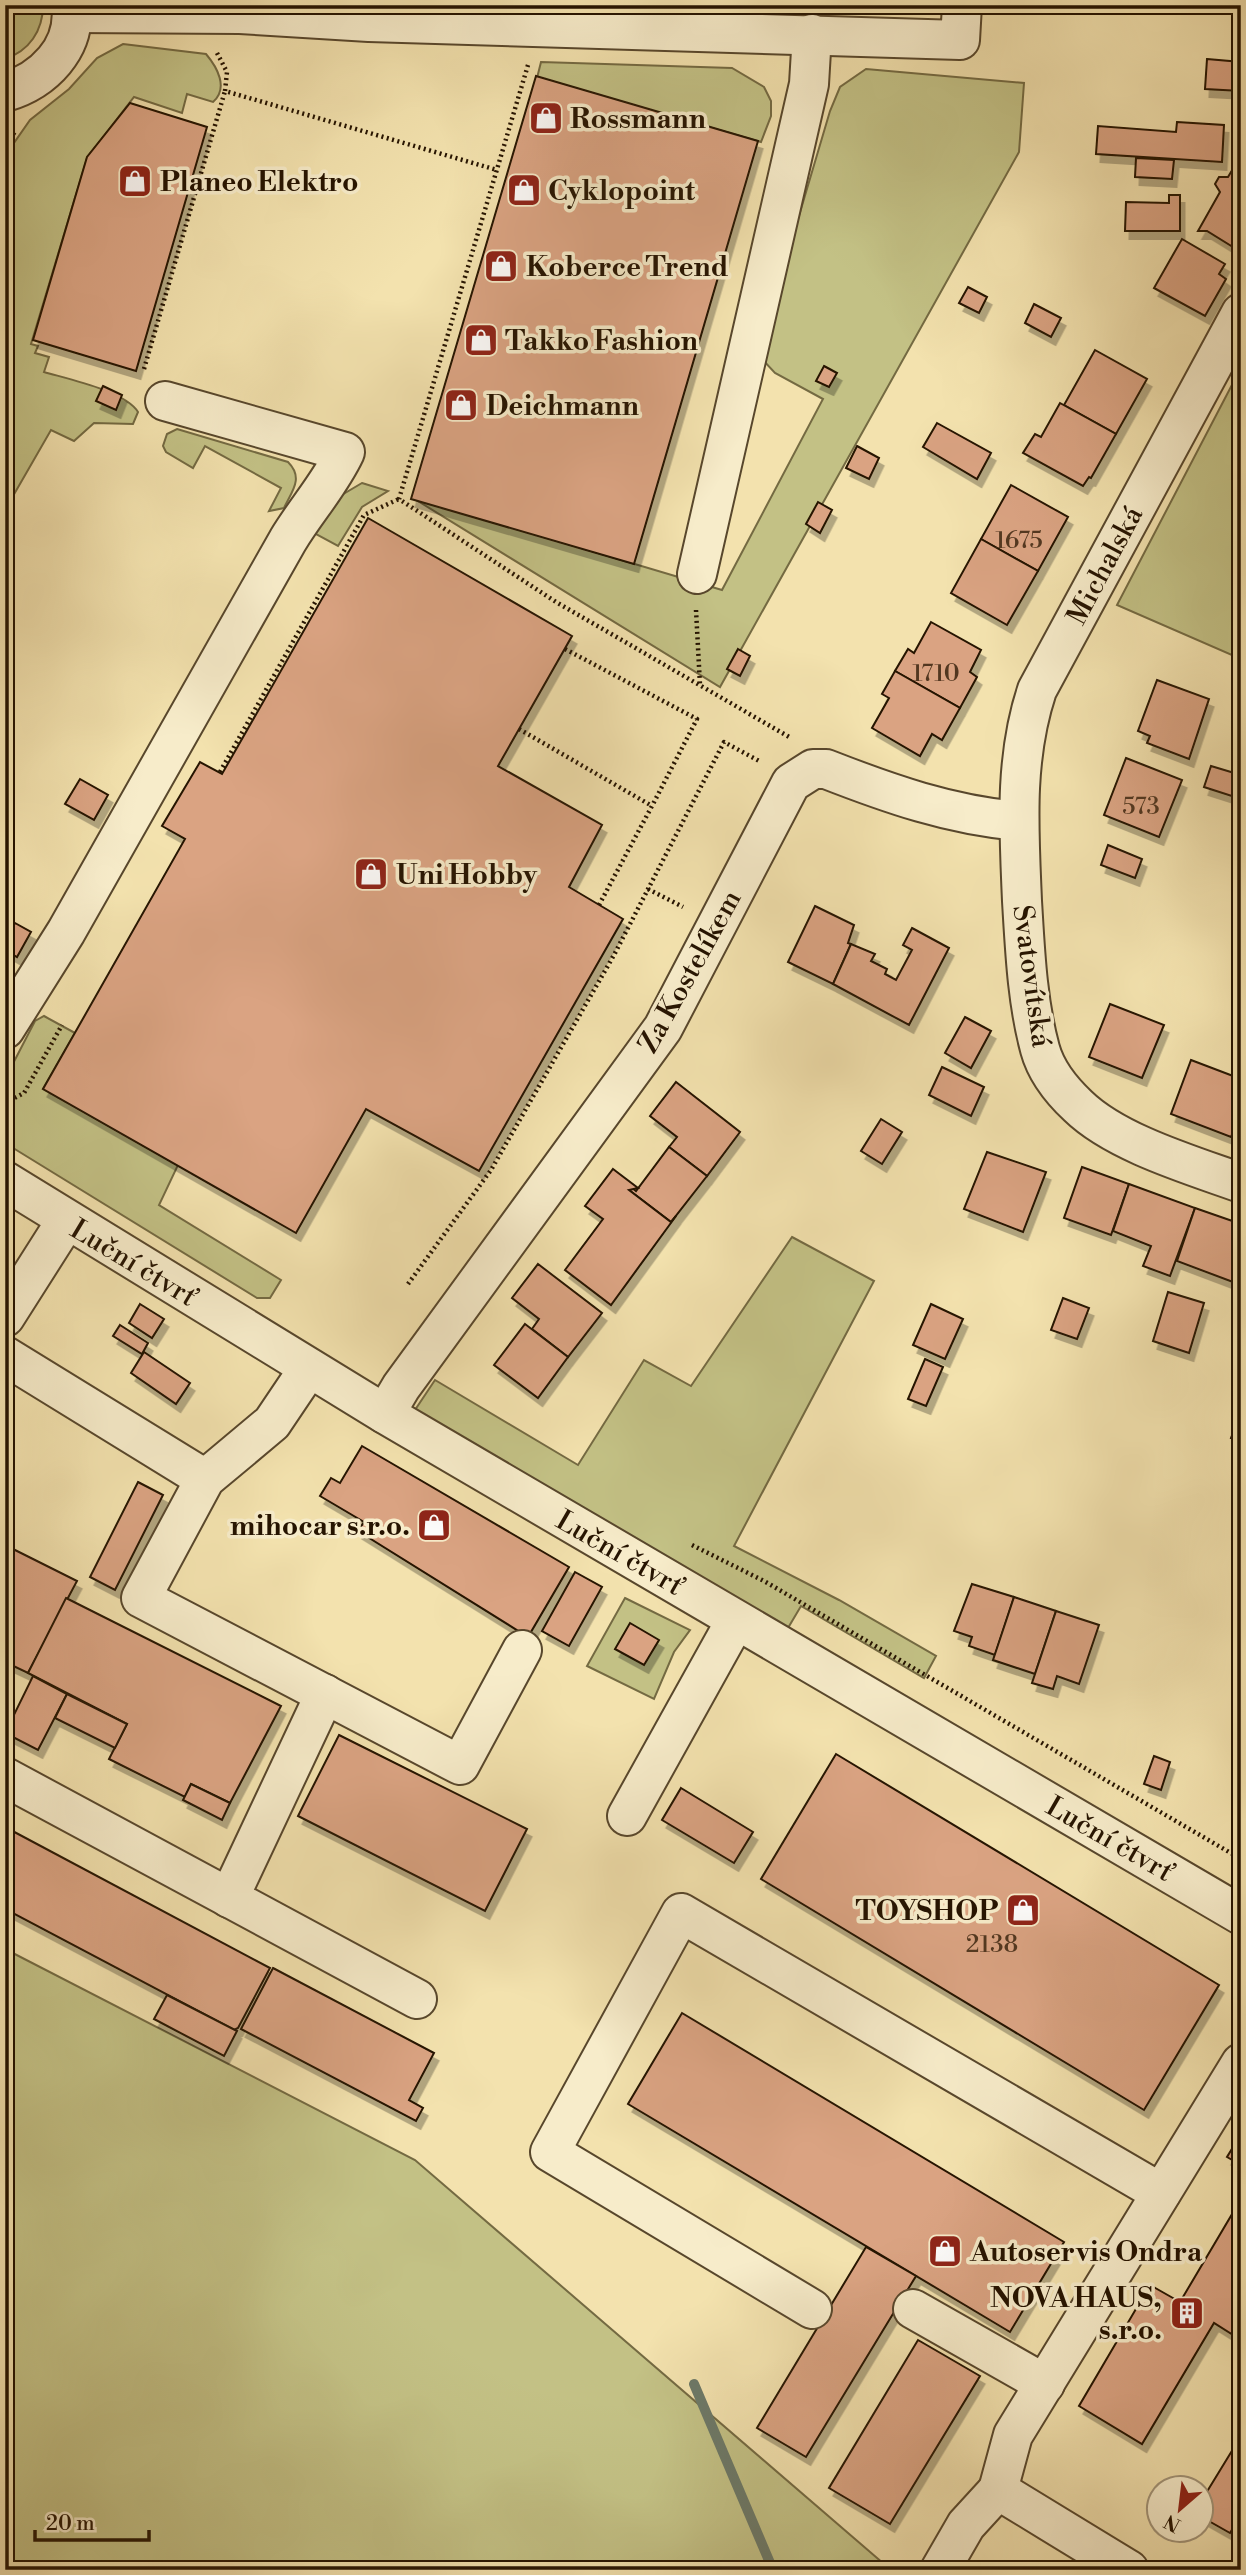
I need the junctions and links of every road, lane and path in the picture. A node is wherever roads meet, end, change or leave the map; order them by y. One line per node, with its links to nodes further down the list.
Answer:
1 (962, 5): 4 (street)
2 (72, 9): 3 (street); 7 (street)
3 (540, 27): 4 (street); 8 (path)
4 (812, 33): 12 (street)
5 (215, 51): 6 (path)
6 (225, 91): 8 (path); 10 (path)
7 (5, 92)
8 (497, 170): 11 (path)
9 (1239, 321): 20 (street, Michalská)
10 (154, 386): 25 (street)
11 (399, 499): 14 (path); 17 (path)
12 (697, 574): 14 (path)
13 (565, 649): 19 (path)
14 (700, 686): 16 (path)
15 (519, 729): 19 (path)
16 (826, 769): 20 (street); 34 (street, Za Kostelíkem)
17 (220, 772)
18 (755, 774): 21 (path)
19 (653, 806): 22 (path)
20 (1018, 821): 28 (street, Svatovítská)
21 (648, 889): 23 (path); 30 (path)
22 (599, 905)
23 (682, 918)
24 (62, 1025): 26 (path)
25 (7, 1031)
26 (5, 1103)
27 (5, 1181): 29 (street, Luční čtvrť)
28 (1241, 1183)
29 (66, 1221): 31 (street); 33 (street, Luční čtvrť)
30 (408, 1284)
31 (5, 1317)
32 (5, 1356): 35 (street)
33 (309, 1368): 34 (street, Luční čtvrť); 35 (street)
34 (385, 1414): 36 (street, Luční čtvrť)
35 (205, 1479): 38 (street)
36 (736, 1620): 40 (street); 42 (street, Luční čtvrť)
37 (522, 1650): 38 (street)
38 (325, 1694): 41 (street)
39 (5, 1777): 41 (street)
40 (627, 1816)
41 (229, 1898): 43 (street)
42 (1241, 1915)
43 (417, 1999)
44 (1241, 2063): 45 (street)
45 (1161, 2193): 46 (street); 48 (street)
46 (812, 2309)
47 (913, 2309): 48 (street)
48 (1045, 2384): 49 (street)
49 (998, 2490): 50 (street); 51 (street)
50 (940, 2570)
51 (1129, 2570)

